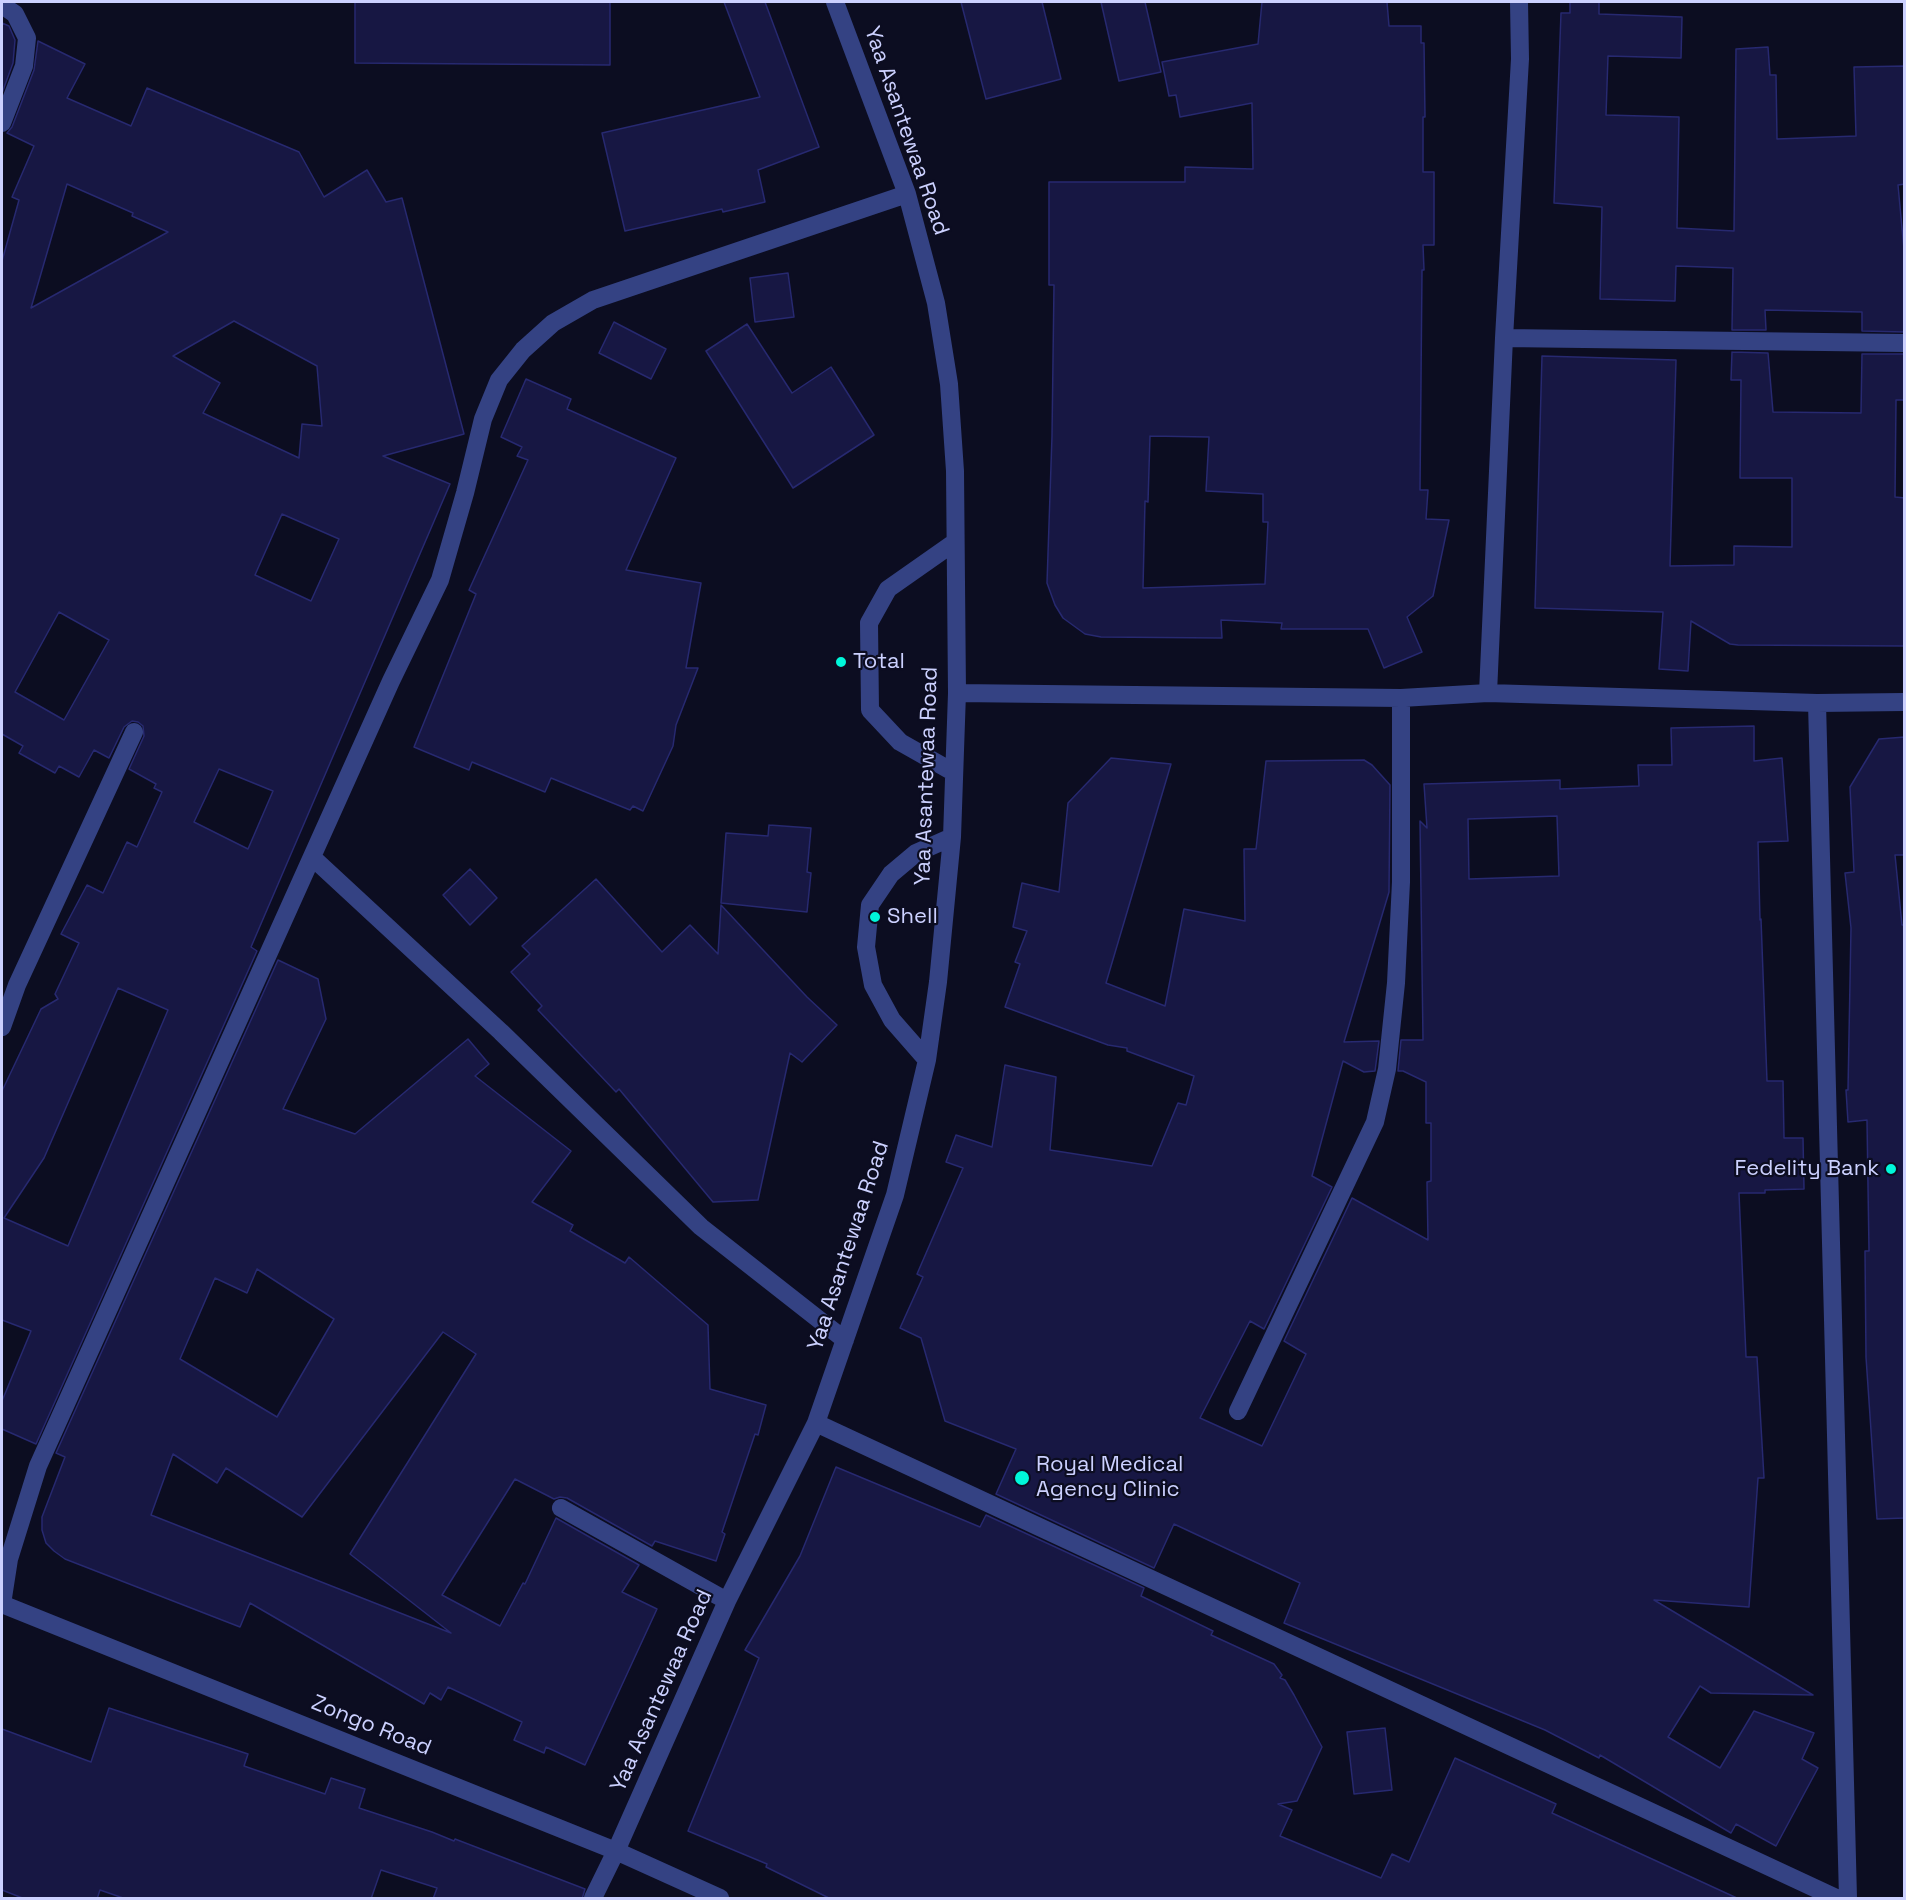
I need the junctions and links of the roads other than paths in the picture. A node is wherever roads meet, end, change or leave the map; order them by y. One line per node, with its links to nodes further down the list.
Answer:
1 (835, 2): 5 (street, Yaa Asantewaa Road)
2 (1519, 2): 6 (street)
3 (2, 5): 4 (street)
4 (2, 123)
5 (907, 194): 8 (street, Yaa Asantewaa Road); 17 (street)
6 (1504, 338): 7 (street); 10 (street)
7 (1905, 343)
8 (955, 542): 9 (street, Yaa Asantewaa Road); 15 (street)
9 (957, 693): 11 (street); 15 (street, Yaa Asantewaa Road)
10 (1488, 693): 11 (street); 12 (street)
11 (1401, 698): 21 (street)
12 (1817, 702): 13 (street); 30 (street)
13 (1905, 702)
14 (134, 732): 18 (street)
15 (953, 772): 16 (street, Yaa Asantewaa Road)
16 (952, 837): 19 (street, Yaa Asantewaa Road); 19 (street)
17 (312, 857): 20 (street); 25 (street)
18 (2, 1027)
19 (927, 1060): 20 (street, Yaa Asantewaa Road)
20 (845, 1340): 22 (street, Yaa Asantewaa Road)
21 (1238, 1411)
22 (816, 1423): 24 (street, Yaa Asantewaa Road); 29 (street)
23 (561, 1508): 24 (street)
24 (727, 1601): 26 (street, Yaa Asantewaa Road)
25 (2, 1604): 26 (street, Zongo Road)
26 (616, 1851): 27 (street, Yaa Asantewaa Road); 28 (street, Zongo Road)
27 (593, 1899)
28 (720, 1899)
29 (1836, 1899)
30 (1848, 1899)

